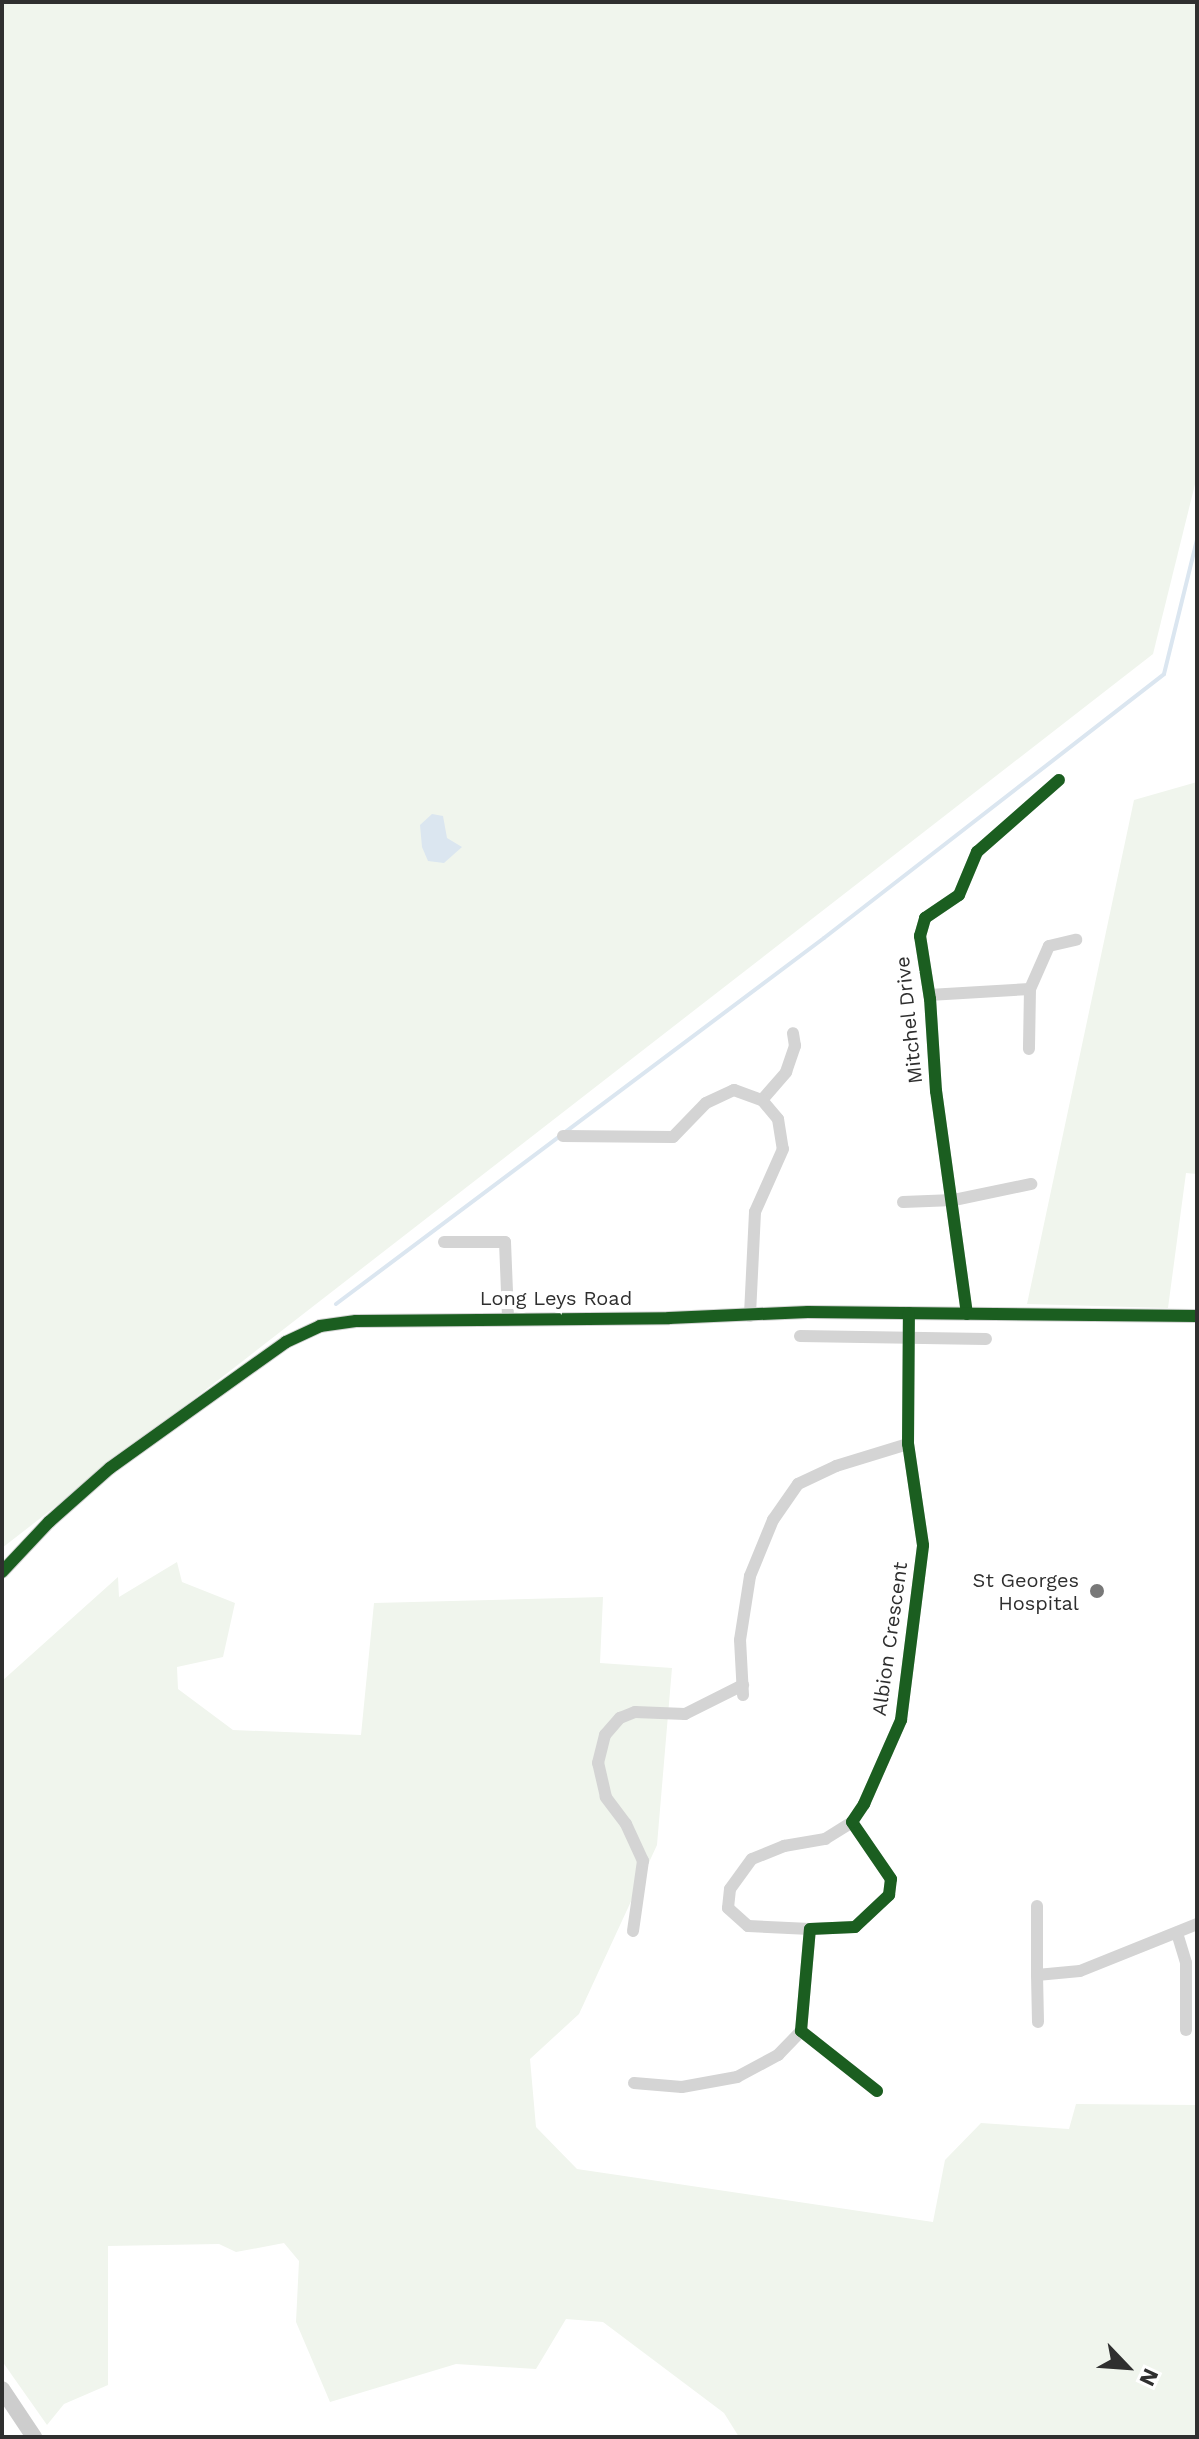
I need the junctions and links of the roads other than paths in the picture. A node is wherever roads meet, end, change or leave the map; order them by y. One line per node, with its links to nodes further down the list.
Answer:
1 (1059, 780): 4 (street, Mitchel Drive)
2 (1076, 940): 3 (street)
3 (1030, 989): 4 (street); 6 (street)
4 (929, 995): 10 (street, Mitchel Drive)
5 (793, 1033): 7 (street)
6 (1029, 1049)
7 (762, 1100): 8 (street); 15 (street)
8 (563, 1136)
9 (1031, 1184): 10 (street)
10 (954, 1200): 11 (street); 14 (street, Mitchel Drive)
11 (903, 1202)
12 (444, 1242): 17 (street)
13 (909, 1313): 14 (street, Long Leys Road); 15 (street, Long Leys Road); 19 (street, Albion Crescent)
14 (967, 1314): 16 (street, Long Leys Road)
15 (750, 1316): 17 (street, Long Leys Road)
16 (1197, 1316)
17 (508, 1318): 22 (street, Long Leys Road)
18 (800, 1336): 19 (street)
19 (908, 1336): 20 (street); 21 (street, Albion Crescent)
20 (986, 1339)
21 (908, 1444): 23 (street, Albion Crescent); 27 (street)
22 (2, 1572)
23 (852, 1822): 26 (street); 26 (street)
24 (1037, 1906): 29 (street)
25 (1197, 1924): 28 (street)
26 (810, 1929): 32 (street)
27 (633, 1931)
28 (1177, 1933): 29 (street); 31 (street)
29 (1037, 1975): 30 (street)
30 (1038, 2022)
31 (1186, 2030)
32 (801, 2031): 33 (street); 34 (street)
33 (634, 2083)
34 (877, 2091)
35 (2, 2389): 36 (main road)
36 (34, 2437)

